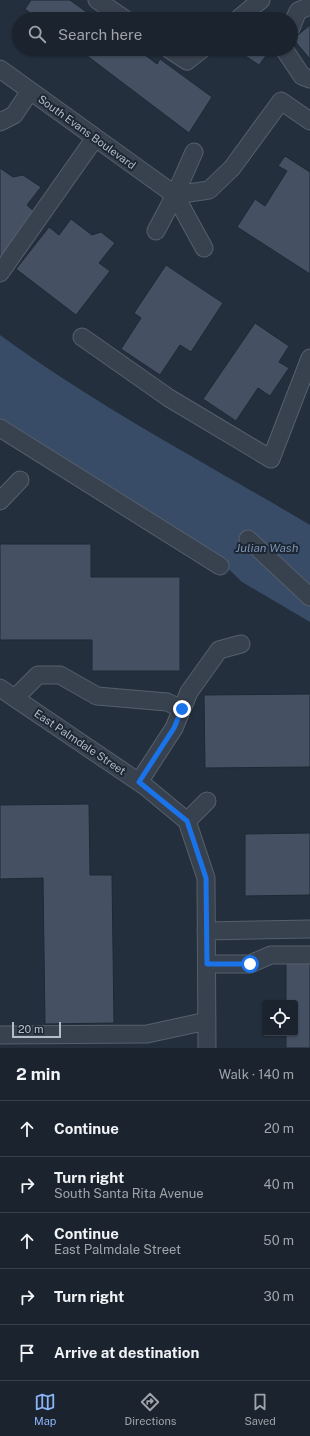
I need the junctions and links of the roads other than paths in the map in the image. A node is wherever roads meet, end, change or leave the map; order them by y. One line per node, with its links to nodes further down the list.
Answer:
1 (97, 0): 4 (street)
2 (261, 0): 5 (street)
3 (310, 6): 6 (street)
4 (115, 12)
5 (246, 12)
6 (298, 12)
7 (179, 56): 8 (street)
8 (194, 56)
9 (289, 56): 11 (street)
10 (0, 69): 12 (street, South Evans Boulevard)
11 (310, 79)
12 (30, 91): 14 (street); 15 (street, South Evans Boulevard)
13 (310, 121): 17 (street)
14 (0, 122)
15 (95, 138): 17 (street, South Evans Boulevard); 20 (street)
16 (194, 152): 17 (street)
17 (174, 196): 18 (street); 19 (street)
18 (156, 231)
19 (204, 248)
20 (0, 273)
21 (82, 337): 22 (street)
22 (310, 358)
23 (0, 428): 27 (street)
24 (20, 480): 25 (street)
25 (0, 501)
26 (248, 539): 28 (street)
27 (220, 566)
28 (310, 597)
29 (241, 644): 32 (street)
30 (0, 688): 31 (street, East Palmdale Street)
31 (15, 698): 32 (street); 33 (street, East Palmdale Street)
32 (182, 709): 33 (street)
33 (139, 782): 35 (street, East Palmdale Street)
34 (207, 800): 35 (street)
35 (187, 821): 37 (street)
36 (310, 929): 37 (street)
37 (206, 930): 39 (street)
38 (310, 955): 39 (street)
39 (207, 964): 40 (street)
40 (207, 1021): 41 (street); 42 (street)
41 (0, 1035)
42 (207, 1048)

